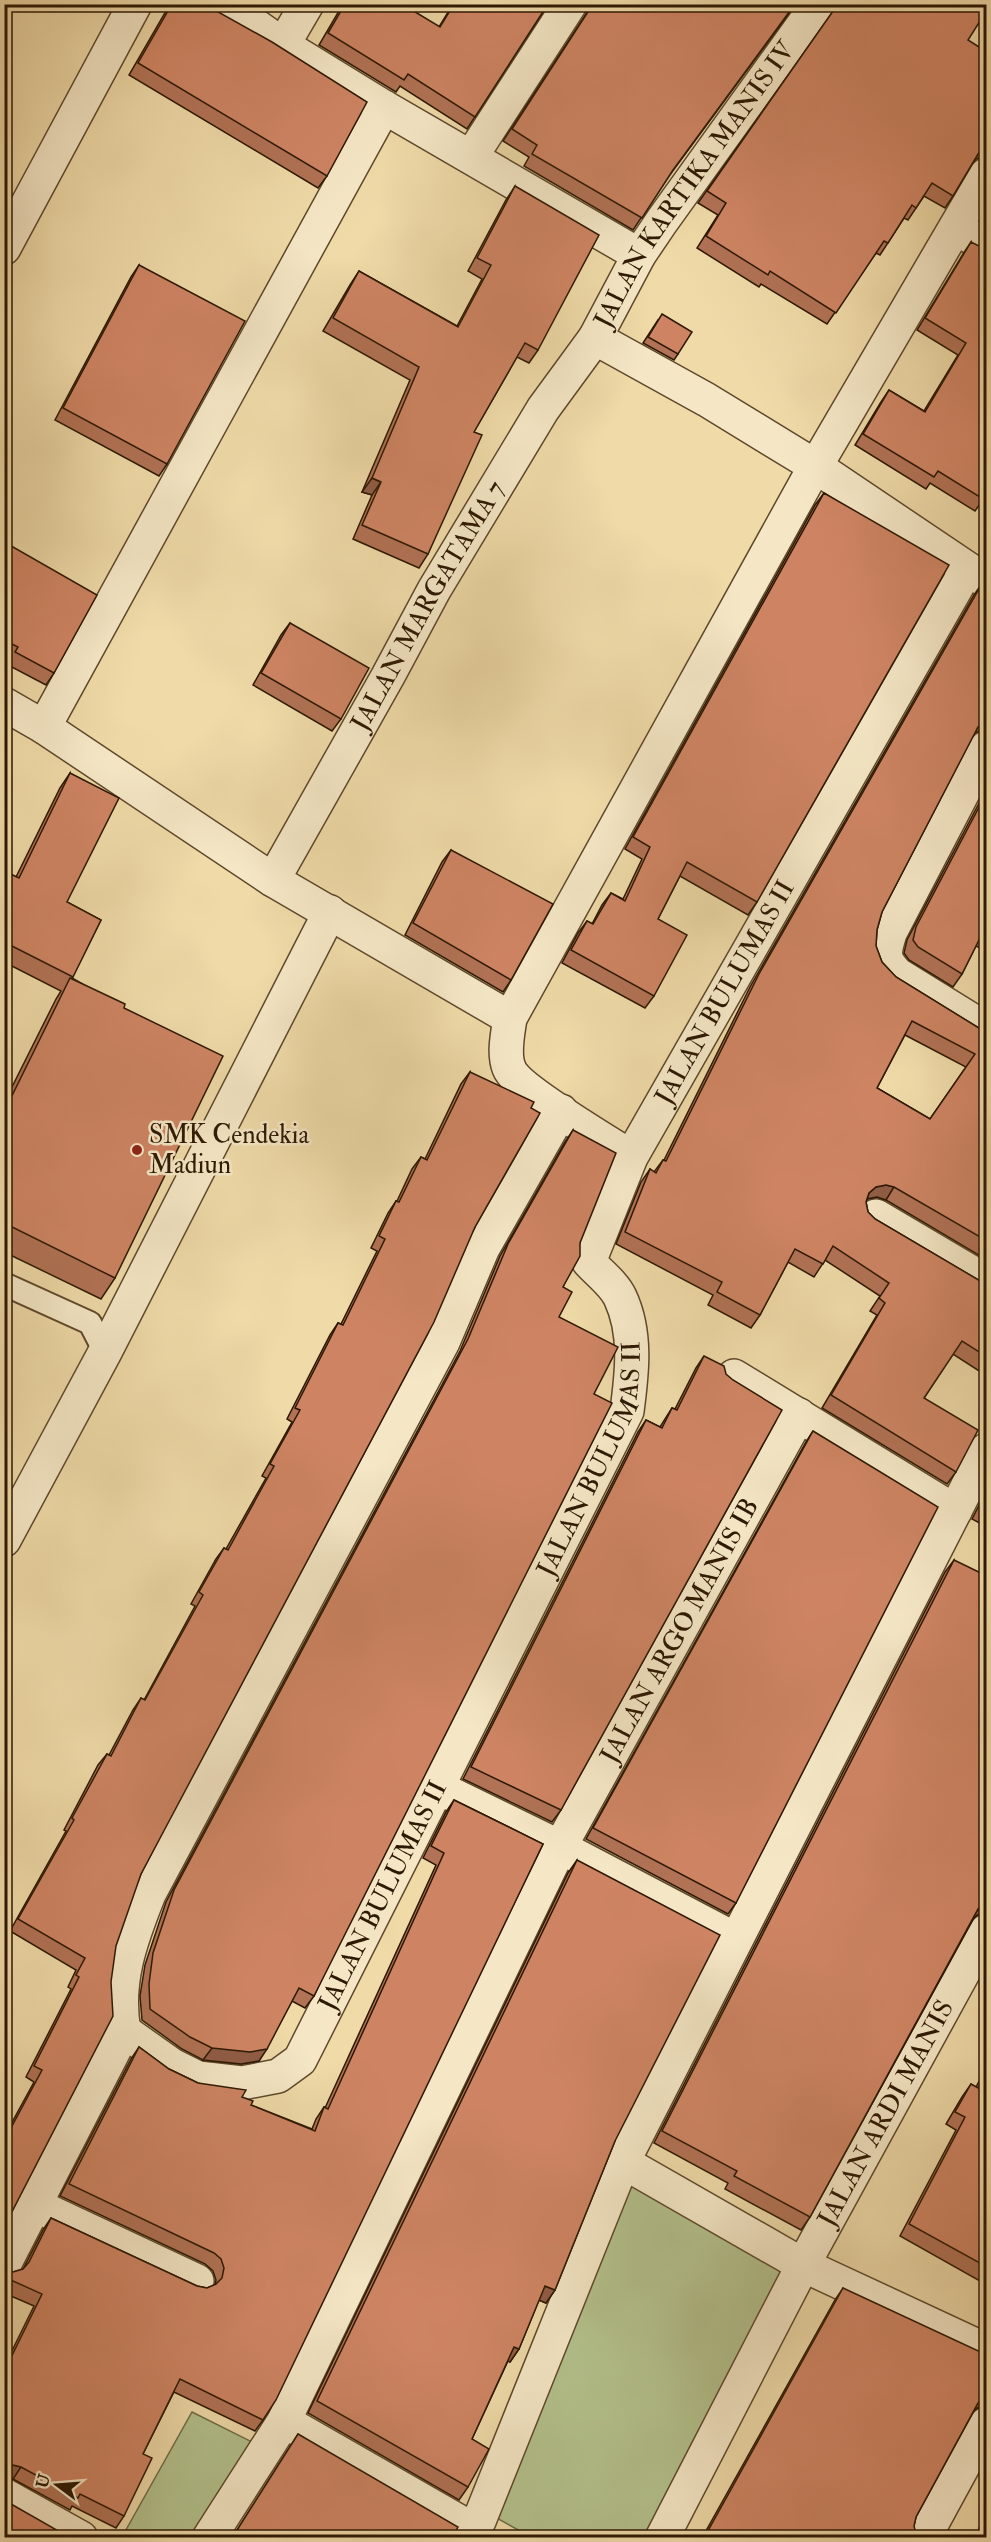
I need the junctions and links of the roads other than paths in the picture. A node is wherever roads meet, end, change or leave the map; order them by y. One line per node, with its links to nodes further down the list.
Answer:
1 (135, 4): 12 (street)
2 (225, 4): 6 (street)
3 (307, 4): 6 (street)
4 (570, 4): 8 (street)
5 (818, 4): 13 (street, JALAN KARTIKA MANIS IV)
6 (283, 45): 7 (street)
7 (384, 107): 8 (street); 18 (street)
8 (471, 157): 13 (street)
9 (987, 175): 10 (street)
10 (956, 227): 11 (street); 15 (street)
11 (987, 247)
12 (4, 248)
13 (639, 255): 14 (street, JALAN KARTIKA MANIS IV)
14 (595, 338): 15 (street); 20 (street, JALAN MARGATAMA 7)
15 (815, 466): 16 (street); 22 (street)
16 (977, 575): 25 (street, JALAN BULUMAS II)
17 (4, 704): 18 (street)
18 (44, 727): 20 (street)
19 (987, 748): 23 (street)
20 (273, 880): 21 (street)
21 (330, 912): 22 (street); 29 (street)
22 (510, 1018): 24 (street)
23 (987, 1029)
24 (561, 1111): 25 (street); 39 (street)
25 (631, 1157): 35 (street, JALAN BULUMAS II)
26 (876, 1216): 27 (street)
27 (987, 1281)
28 (4, 1284): 29 (lane)
29 (105, 1352): 34 (street)
30 (734, 1376): 31 (street)
31 (799, 1415): 33 (street); 36 (street, JALAN ARGO MANIS IB)
32 (987, 1450): 33 (street)
33 (955, 1511): 38 (street)
34 (4, 1540)
35 (437, 1787): 36 (street); 39 (street, JALAN BULUMAS II)
36 (560, 1847): 38 (street); 46 (street, JALAN ARGO MANIS IB)
37 (987, 1931): 43 (street, JALAN ARDI MANIS)
38 (735, 1939): 40 (street)
39 (124, 2031): 41 (street)
40 (623, 2162): 43 (street); 49 (street)
41 (35, 2205): 42 (street); 44 (street)
42 (4, 2265)
43 (803, 2265): 45 (street); 52 (street, JALAN ARDI MANIS)
44 (197, 2282)
45 (987, 2350)
46 (284, 2421): 49 (street); 51 (street, JALAN ARGO MANIS IB)
47 (987, 2424): 53 (street)
48 (4, 2495): 50 (street)
49 (477, 2532)
50 (81, 2538)
51 (209, 2538)
52 (662, 2538)
53 (924, 2538)

